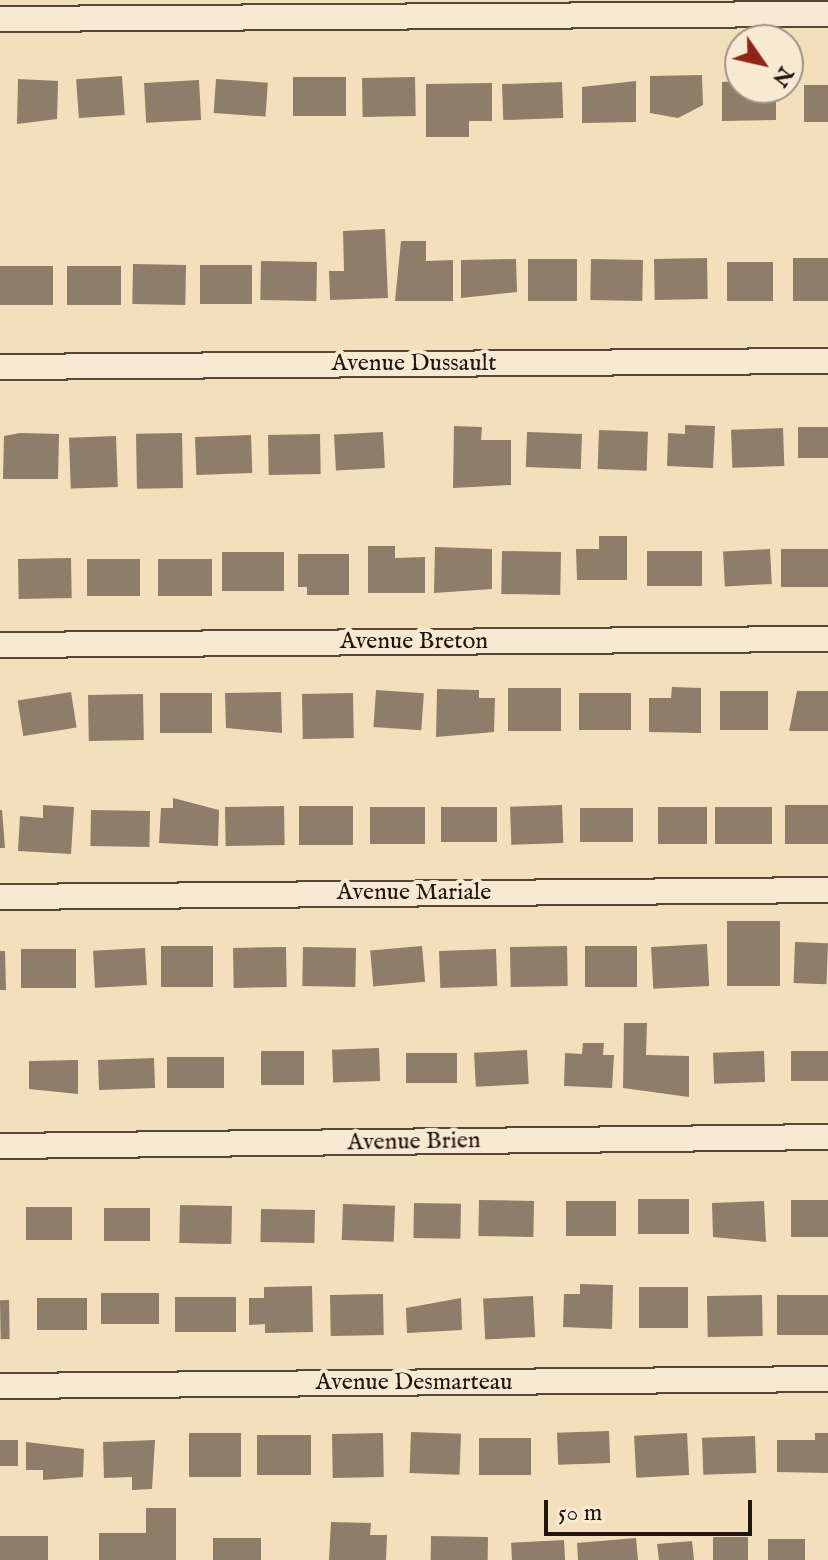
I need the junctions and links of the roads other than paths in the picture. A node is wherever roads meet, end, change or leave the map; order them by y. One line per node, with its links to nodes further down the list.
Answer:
1 (828, 14): 2 (street)
2 (0, 19)
3 (828, 361): 4 (street, Avenue Dussault)
4 (0, 367)
5 (828, 639): 6 (street, Avenue Breton)
6 (0, 645)
7 (828, 890): 8 (street, Avenue Mariale)
8 (0, 897)
9 (828, 1137): 10 (street, Avenue Brien)
10 (0, 1146)
11 (828, 1379): 12 (street, Avenue Desmarteau)
12 (0, 1386)

